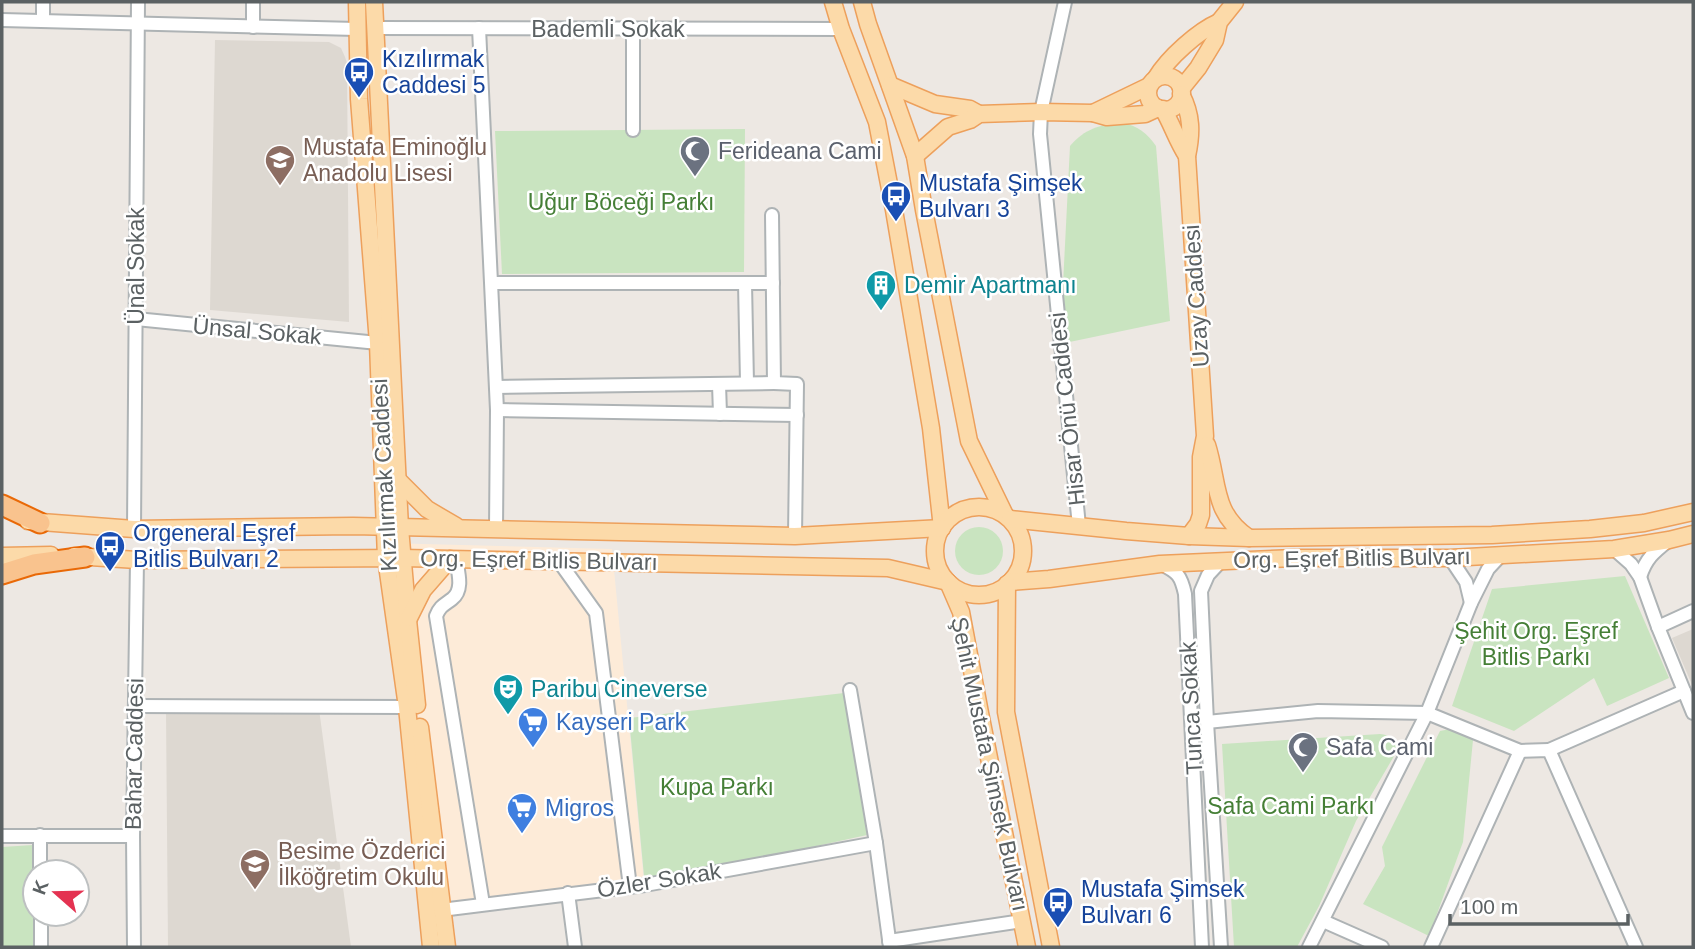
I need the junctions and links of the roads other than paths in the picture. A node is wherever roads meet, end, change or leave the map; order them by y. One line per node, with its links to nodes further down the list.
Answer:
1 (43, 2): 11 (street)
2 (138, 2): 13 (street, Ünal Sokak)
3 (253, 2): 14 (street)
4 (357, 2): 17 (main road, Kızılırmak Caddesi)
5 (374, 2): 15 (main road, Kızılırmak Caddesi)
6 (833, 2): 19 (main road)
7 (862, 2): 21 (main road)
8 (1065, 2): 24 (street, Hisar Önü Caddesi)
9 (1235, 2): 12 (main road)
10 (2, 20): 11 (street)
11 (43, 21): 13 (street)
12 (1219, 22): 20 (main road); 22 (main road)
13 (137, 24): 14 (street); 34 (street, Ünal Sokak)
14 (253, 27): 17 (street)
15 (375, 28): 16 (street, Bademli Sokak); 44 (main road, Kızılırmak Caddesi)
16 (479, 28): 18 (street, Bademli Sokak); 31 (street)
17 (358, 29): 35 (main road, Kızılırmak Caddesi)
18 (633, 29): 19 (street, Bademli Sokak); 27 (street)
19 (841, 30): 53 (main road)
20 (1153, 82): 22 (main road); 23 (main road); 25 (main road)
21 (890, 85): 26 (main road); 28 (main road)
22 (1181, 92): 23 (main road); 29 (main road, Uzay Caddesi)
23 (1160, 109): 25 (main road); 29 (main road, Uzay Caddesi)
24 (1041, 112): 25 (main road); 26 (main road); 50 (street, Hisar Önü Caddesi)
25 (1093, 113)
26 (979, 114): 28 (main road)
27 (633, 130)
28 (915, 156): 48 (main road)
29 (1187, 156): 43 (main road, Uzay Caddesi)
30 (772, 215): 33 (street)
31 (492, 283): 32 (street); 39 (street)
32 (745, 283): 33 (street); 36 (street)
33 (773, 283): 37 (street)
34 (136, 319): 35 (street, Ünsal Sokak); 54 (street, Ünal Sokak)
35 (378, 343): 51 (main road, Kızılırmak Caddesi)
36 (747, 383): 37 (street); 38 (street)
37 (774, 383): 42 (street)
38 (719, 384): 39 (street); 41 (street)
39 (496, 387): 40 (street)
40 (497, 410): 41 (street); 55 (street)
41 (720, 414): 42 (street)
42 (797, 415): 57 (street)
43 (1205, 436): 58 (main road, Uzay Caddesi); 59 (main road, Uzay Caddesi)
44 (397, 479): 51 (main road, Kızılırmak Caddesi); 52 (main road)
45 (2, 505): 49 (highway)
46 (1693, 512): 59 (main road, Org. Eşref Bitlis Bulvarı)
47 (2, 514): 49 (main road, Org. Eşref Bitlis Bulvarı)
48 (1008, 517): 50 (main road, Org. Eşref Bitlis Bulvarı); 53 (main road); 75 (main road)
49 (40, 523): 54 (main road, Org. Eşref Bitlis Bulvarı)
50 (1079, 526): 58 (main road, Org. Eşref Bitlis Bulvarı)
51 (392, 528): 52 (main road, Org. Eşref Bitlis Bulvarı); 54 (main road, Org. Eşref Bitlis Bulvarı); 65 (main road, Kızılırmak Caddesi)
52 (462, 528): 55 (main road, Org. Eşref Bitlis Bulvarı)
53 (942, 528): 57 (main road, Org. Eşref Bitlis Bulvarı); 74 (main road)
54 (134, 529)
55 (496, 529): 57 (main road, Org. Eşref Bitlis Bulvarı)
56 (1693, 534): 60 (main road, Org. Eşref Bitlis Bulvarı)
57 (795, 536)
58 (1189, 536): 59 (main road, Org. Eşref Bitlis Bulvarı)
59 (1249, 538)
60 (1669, 540): 61 (main road, Org. Eşref Bitlis Bulvarı); 73 (street)
61 (1614, 549): 62 (main road, Org. Eşref Bitlis Bulvarı); 73 (street)
62 (1501, 555): 66 (main road, Org. Eşref Bitlis Bulvarı); 76 (street)
63 (2, 556): 64 (main road, Org. Eşref Bitlis Bulvarı)
64 (85, 557): 68 (main road, Org. Eşref Bitlis Bulvarı); 72 (highway)
65 (394, 558): 67 (main road, Org. Eşref Bitlis Bulvarı); 68 (main road, Org. Eşref Bitlis Bulvarı); 78 (main road, Kızılırmak Caddesi); 83 (main road, Kızılırmak Caddesi)
66 (1450, 558): 70 (main road, Org. Eşref Bitlis Bulvarı); 76 (street)
67 (453, 559): 69 (main road, Org. Eşref Bitlis Bulvarı); 78 (main road); 96 (street)
68 (137, 560): 82 (street, Bahar Caddesi)
69 (558, 560): 74 (main road, Org. Eşref Bitlis Bulvarı); 94 (street)
70 (1221, 561): 71 (main road, Org. Eşref Bitlis Bulvarı); 86 (street, Tunca Sokak)
71 (1160, 564): 75 (main road, Org. Eşref Bitlis Bulvarı); 109 (street, Tunca Sokak)
72 (2, 574)
73 (1640, 577): 79 (street)
74 (948, 582): 75 (main road); 98 (main road, Şehit Mustafa Şimsek Bulvarı)
75 (1009, 583): 108 (main road, Şehit Mustafa Şimsek Bulvarı)
76 (1471, 603): 84 (street)
77 (1693, 611): 79 (street)
78 (408, 620): 97 (main road, Kızılırmak Caddesi)
79 (1658, 626): 81 (street)
80 (850, 690): 92 (street)
81 (1684, 691): 85 (street); 87 (street)
82 (135, 705): 83 (street); 91 (street, Bahar Caddesi)
83 (407, 707): 104 (main road, Kızılırmak Caddesi)
84 (1427, 713): 86 (street); 88 (street); 99 (street)
85 (1693, 713)
86 (1207, 722): 110 (street, Tunca Sokak)
87 (1549, 750): 88 (street); 114 (street)
88 (1520, 751): 113 (street)
89 (40, 835): 90 (street); 91 (street); 93 (street)
90 (2, 836)
91 (133, 836): 103 (street, Bahar Caddesi)
92 (876, 843): 94 (street, Özler Sokak); 101 (street)
93 (40, 858)
94 (630, 887): 95 (street, Özler Sokak)
95 (568, 893): 96 (street, Özler Sokak); 106 (street)
96 (483, 904): 97 (street, Özler Sokak)
97 (441, 910): 105 (main road, Kızılırmak Caddesi)
98 (1022, 921): 101 (street); 107 (main road, Şehit Mustafa Şimsek Bulvarı)
99 (1323, 921): 111 (street); 112 (street)
100 (41, 928): 102 (street)
101 (890, 944)
102 (41, 947)
103 (134, 947)
104 (431, 947)
105 (447, 947)
106 (576, 947)
107 (1027, 947)
108 (1051, 947)
109 (1202, 947)
110 (1221, 947)
111 (1309, 947)
112 (1382, 947)
113 (1431, 947)
114 (1636, 947)

